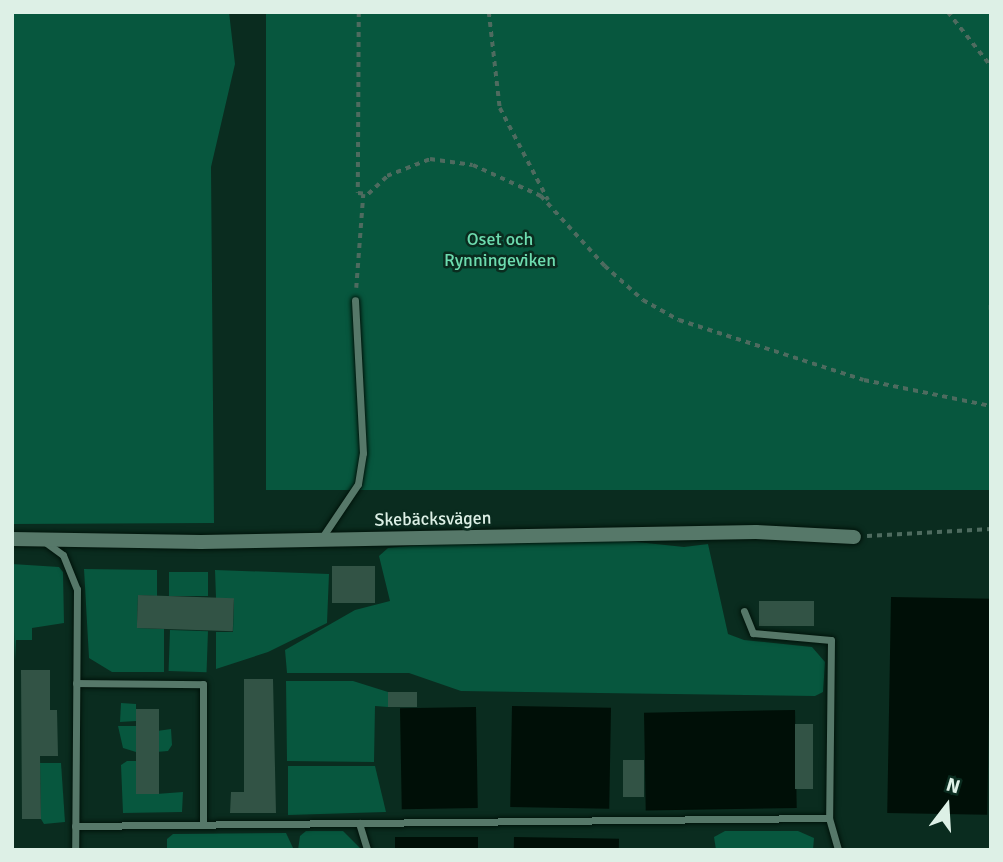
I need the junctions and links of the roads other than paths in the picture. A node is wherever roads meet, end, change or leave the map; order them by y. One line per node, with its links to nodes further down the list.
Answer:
1 (355, 300): 5 (lane)
2 (854, 537): 5 (street, Skebäcksvägen)
3 (12, 539): 4 (street, Skebäcksvägen)
4 (42, 539): 5 (street, Skebäcksvägen); 7 (lane)
5 (321, 539)
6 (744, 611): 8 (lane)
7 (76, 683): 10 (lane); 11 (lane)
8 (830, 818): 9 (lane); 14 (lane)
9 (359, 823): 10 (lane); 13 (lane)
10 (203, 825): 11 (lane)
11 (75, 826): 12 (lane)
12 (75, 850)
13 (367, 850)
14 (838, 850)

